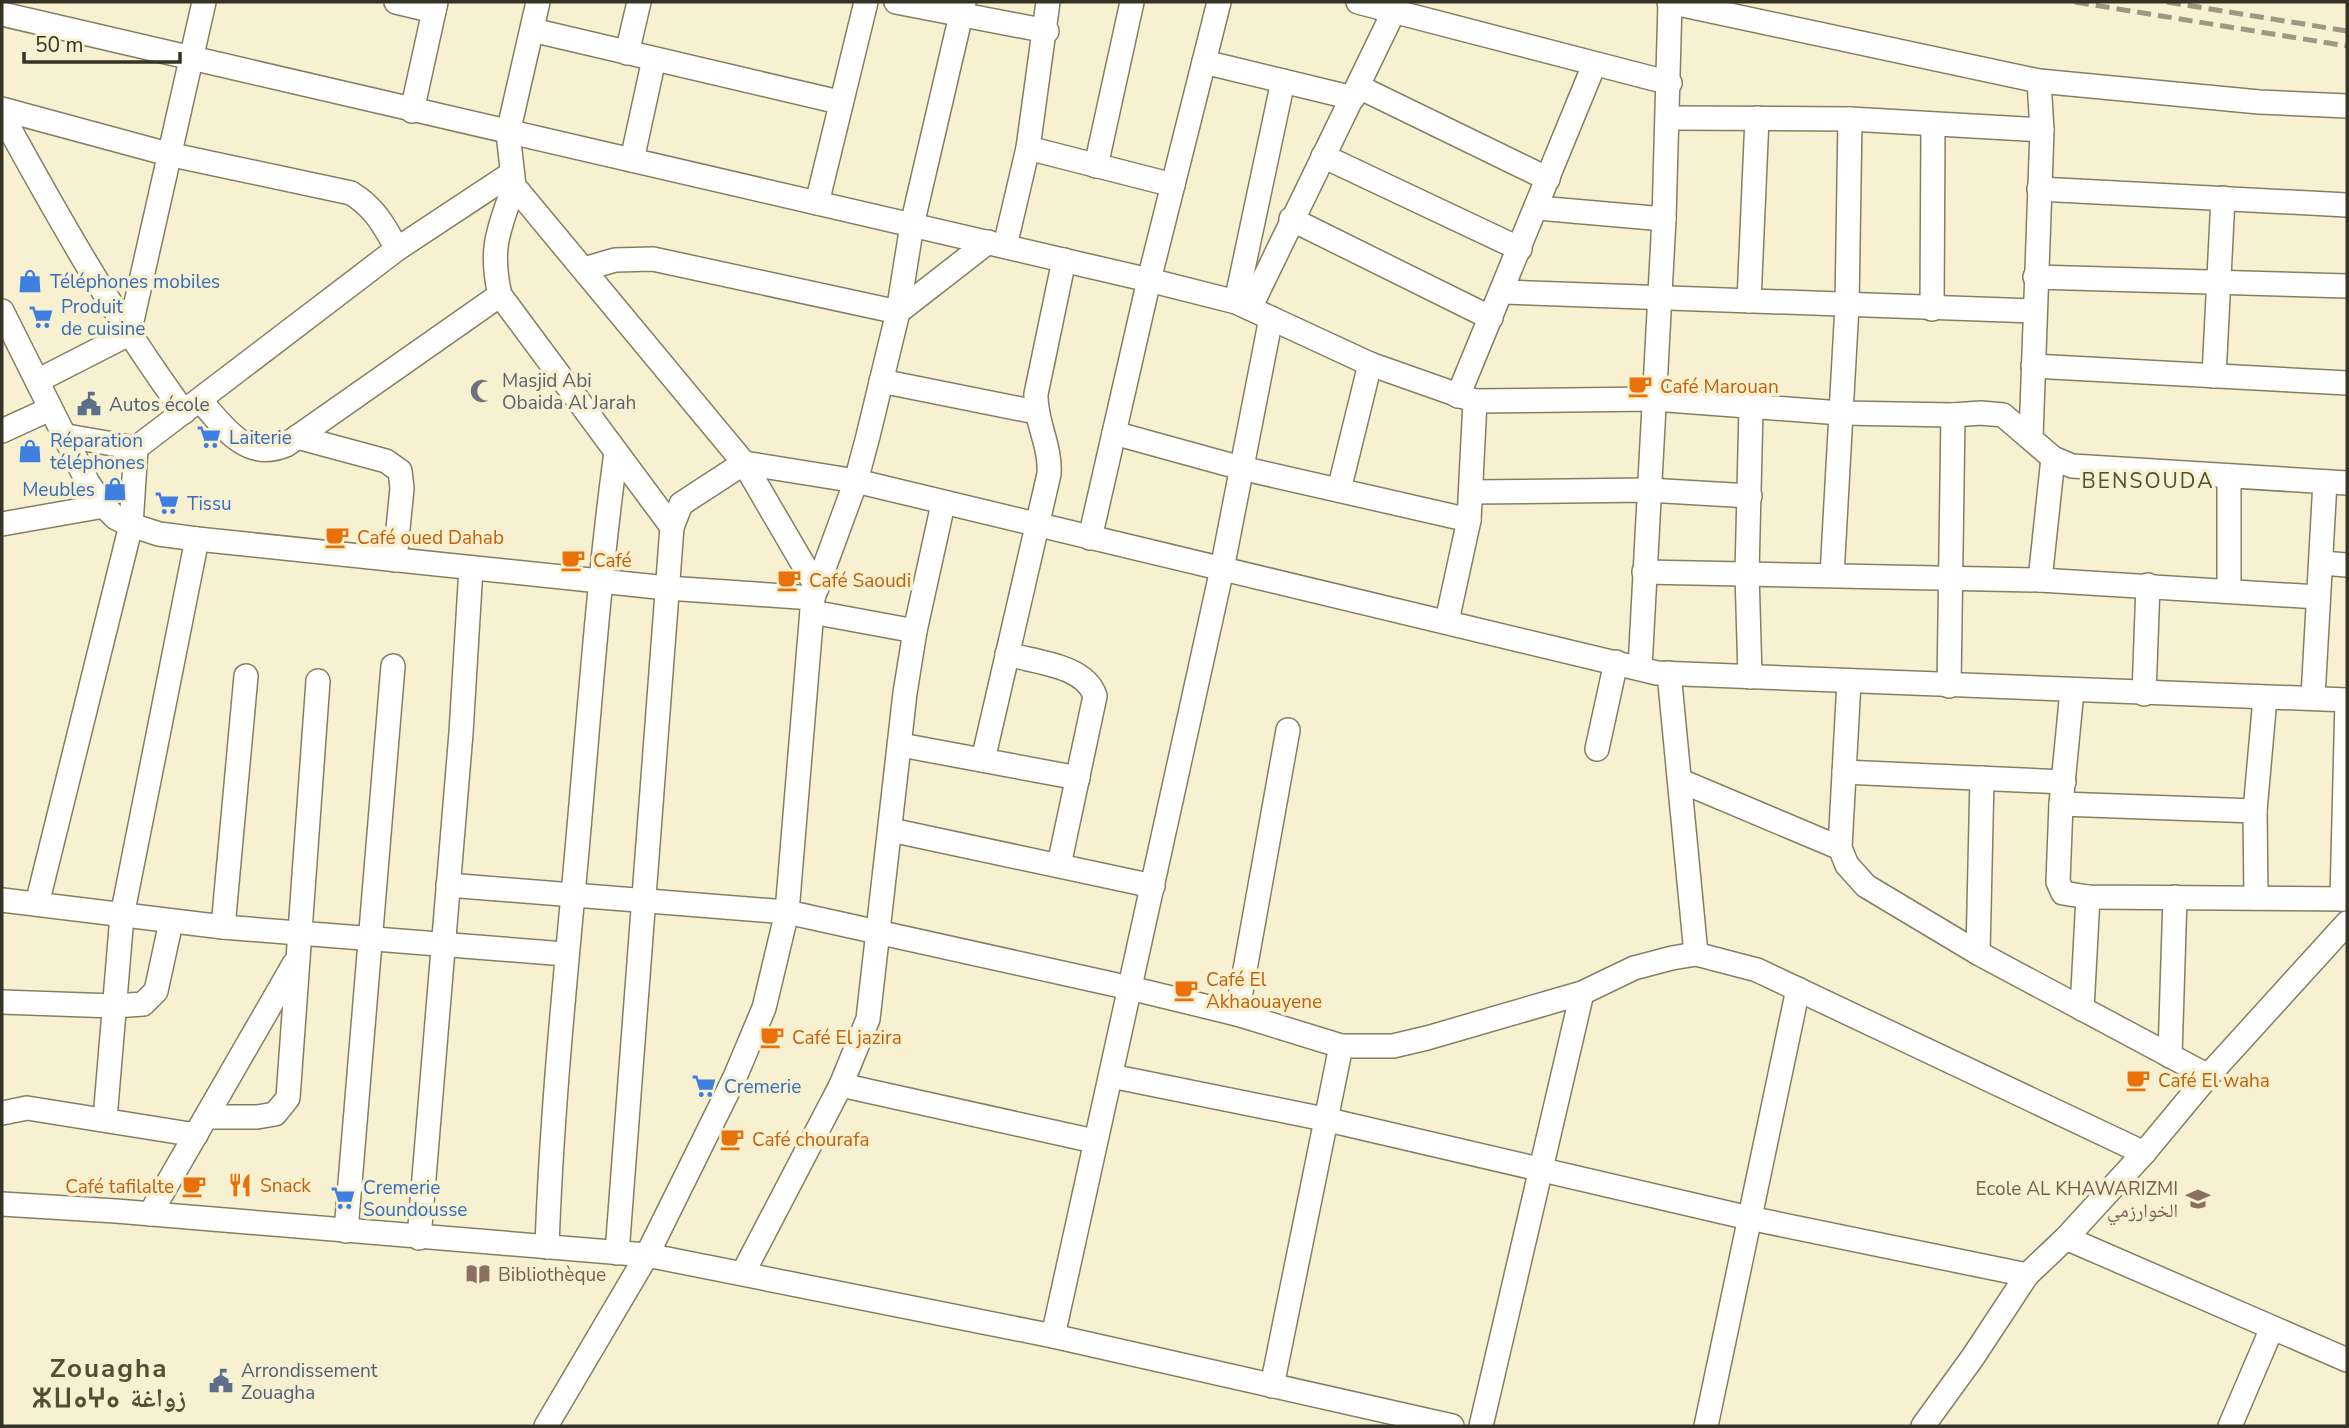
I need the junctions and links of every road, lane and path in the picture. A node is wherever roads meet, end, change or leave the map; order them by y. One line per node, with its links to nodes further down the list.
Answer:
1 (204, 2): 19 (street)
2 (396, 2): 12 (street)
3 (538, 2): 16 (street)
4 (639, 2): 18 (street)
5 (866, 2): 27 (street)
6 (896, 2): 13 (street)
7 (1048, 2): 17 (street)
8 (1132, 2): 42 (street)
9 (1219, 2): 21 (street)
10 (1359, 2): 14 (street)
11 (1670, 2): 24 (street); 25 (street)
12 (435, 6): 30 (street)
13 (963, 8): 17 (street); 53 (street)
14 (1394, 11): 22 (street); 26 (street)
15 (2, 14): 19 (street)
16 (532, 30): 18 (street); 37 (street)
17 (1047, 32): 38 (street)
18 (627, 53): 20 (street)
19 (190, 59): 30 (street); 39 (street)
20 (654, 59): 27 (street); 41 (street)
21 (1204, 62): 23 (street); 45 (street)
22 (1594, 65): 25 (street); 44 (street)
23 (1283, 81): 26 (street); 68 (street)
24 (2039, 81): 28 (street); 36 (street)
25 (1670, 83): 32 (street)
26 (1356, 93): 40 (street); 44 (street)
27 (839, 102): 48 (street)
28 (2347, 106)
29 (2, 109): 39 (street)
30 (412, 111): 37 (street)
31 (2, 115): 74 (street)
32 (1668, 118): 33 (street); 52 (street)
33 (1757, 118): 34 (street); 66 (street)
34 (1850, 119): 35 (street); 67 (street)
35 (1933, 125): 36 (street); 69 (street)
36 (2042, 130): 46 (street)
37 (508, 133): 41 (street); 43 (street)
38 (1028, 148): 42 (street); 54 (street)
39 (168, 154): 55 (street); 74 (street)
40 (1323, 156): 51 (street); 56 (street)
41 (632, 160): 48 (street)
42 (1096, 166): 45 (street)
43 (513, 179): 55 (street); 58 (street); 64 (street)
44 (1548, 179): 50 (street)
45 (1173, 185): 60 (street)
46 (2039, 188): 47 (street); 59 (street)
47 (2223, 198): 49 (street); 61 (street)
48 (817, 203): 53 (street)
49 (2347, 205)
50 (1538, 208): 52 (street); 56 (street)
51 (1291, 219): 68 (street); 73 (street)
52 (1664, 219): 65 (street)
53 (912, 225): 54 (street); 72 (street)
54 (996, 244): 57 (street); 72 (street)
55 (397, 249): 83 (street)
56 (1520, 249): 63 (street)
57 (1064, 260): 60 (street); 86 (street)
58 (584, 269): 72 (street); 97 (street)
59 (2035, 277): 61 (street); 71 (street)
60 (1149, 280): 68 (street); 90 (street)
61 (2218, 280): 62 (street); 77 (street)
62 (2347, 286)
63 (1503, 292): 65 (street); 73 (street)
64 (500, 295): 92 (street); 95 (street)
65 (1660, 300): 66 (street); 82 (street)
66 (1749, 302): 67 (street)
67 (1847, 306): 69 (street); 87 (street)
68 (1252, 309): 75 (street); 98 (street)
69 (1932, 309): 71 (street)
70 (2, 311): 78 (street)
71 (2035, 311): 76 (street)
72 (898, 312): 79 (street)
73 (1491, 318): 81 (street)
74 (129, 334): 78 (street); 83 (street)
75 (1370, 364): 81 (street); 102 (street)
76 (2033, 366): 77 (street); 93 (street)
77 (2214, 376): 80 (street)
78 (37, 381): 84 (street)
79 (881, 382): 86 (street); 100 (street)
80 (2347, 383)
81 (1466, 399): 82 (street); 104 (street)
82 (1654, 399): 85 (street); 103 (street)
83 (192, 406): 92 (street); 94 (street)
84 (50, 409): 89 (street); 91 (street)
85 (1752, 409): 87 (street); 105 (street)
86 (1036, 412): 111 (street)
87 (1841, 413): 88 (street); 122 (street)
88 (1953, 415): 93 (street); 123 (street)
89 (2, 431)
90 (1114, 433): 98 (street); 113 (street)
91 (67, 436): 94 (street); 107 (street)
92 (297, 437): 115 (street)
93 (2031, 437): 96 (street)
94 (136, 448): 110 (street)
95 (616, 453): 112 (street); 124 (street)
96 (2053, 458): 99 (street); 125 (street)
97 (744, 463): 100 (street); 112 (street); 130 (street)
98 (1241, 468): 102 (street); 119 (street)
99 (2229, 477): 101 (street); 128 (street)
100 (856, 481): 106 (street); 130 (street)
101 (2336, 483): 116 (street)
102 (1339, 489): 108 (street)
103 (1648, 490): 104 (street); 105 (street); 120 (street)
104 (1471, 492): 108 (street)
105 (1750, 496): 121 (street)
106 (943, 504): 111 (street); 132 (street)
107 (104, 506): 109 (street); 110 (street)
108 (1469, 520): 131 (street)
109 (2, 524)
110 (131, 525): 114 (street); 170 (street)
111 (1037, 526): 113 (street); 133 (street)
112 (672, 527): 127 (street)
113 (1090, 538): 119 (street)
114 (197, 539): 115 (street); 172 (street)
115 (395, 559): 118 (street)
116 (2321, 563): 117 (street); 129 (street)
117 (2347, 565)
118 (471, 568): 124 (street); 161 (street)
119 (1222, 569): 131 (street); 162 (street)
120 (1644, 572): 121 (street); 136 (street)
121 (1747, 573): 122 (street); 139 (street)
122 (1832, 575): 123 (street)
123 (1951, 577): 125 (street); 142 (street)
124 (598, 580): 127 (street); 163 (street)
125 (2040, 580): 126 (street)
126 (2148, 585): 128 (street); 144 (street)
127 (667, 588): 130 (street); 169 (street)
128 (2229, 589): 129 (street)
129 (2318, 597): 145 (street)
130 (814, 599): 132 (street); 171 (street)
131 (1447, 621): 134 (street)
132 (915, 631): 149 (street)
133 (1007, 654): 151 (street); 153 (street)
134 (1616, 662): 136 (street); 150 (street)
135 (393, 666): 178 (street)
136 (1640, 668): 137 (street)
137 (1669, 673): 139 (street); 155 (street)
138 (246, 676): 175 (street)
139 (1750, 677): 141 (street)
140 (318, 681): 177 (street)
141 (1849, 681): 142 (street); 152 (street)
142 (1950, 686): 143 (street)
143 (2071, 691): 144 (street); 156 (street)
144 (2144, 694): 146 (street)
145 (2313, 697): 146 (street); 147 (street)
146 (2265, 698): 157 (street)
147 (2347, 700): 167 (street)
148 (1288, 730): 191 (street)
149 (901, 745): 151 (street); 158 (street)
150 (1597, 749)
151 (983, 760): 153 (street)
152 (1844, 772): 154 (street); 159 (street)
153 (1077, 778): 160 (street)
154 (1982, 778): 156 (street); 181 (street)
155 (1681, 781): 159 (street); 183 (street)
156 (2062, 793): 157 (street); 164 (street)
157 (2255, 811): 166 (street)
158 (891, 830): 160 (street); 176 (street)
159 (1840, 848): 181 (street)
160 (1059, 865): 162 (street)
161 (448, 885): 163 (street); 179 (street)
162 (1153, 886): 185 (street)
163 (573, 897): 169 (street); 182 (street)
164 (2088, 897): 165 (street); 190 (street)
165 (2175, 897): 166 (street); 193 (street)
166 (2256, 898): 167 (street)
167 (2345, 899)
168 (2, 900): 170 (street)
169 (643, 902): 171 (street); 211 (street)
170 (37, 904): 172 (street)
171 (786, 912): 176 (street); 212 (street)
172 (122, 916): 173 (street); 189 (street)
173 (171, 922): 175 (street); 189 (street)
174 (2347, 923): 180 (street)
175 (223, 927): 177 (street)
176 (877, 932): 185 (street); 196 (street)
177 (299, 933): 178 (street); 184 (street)
178 (372, 938): 179 (street); 207 (street)
179 (443, 944): 182 (street); 208 (street)
180 (2338, 948): 195 (street)
181 (1978, 953): 190 (street)
182 (565, 954): 210 (street)
183 (1696, 954): 186 (street); 187 (street)
184 (298, 958): 200 (street); 200 (street)
185 (1130, 988): 191 (street); 194 (street)
186 (1798, 989): 202 (street); 206 (street)
187 (1582, 993): 192 (street); 203 (street)
188 (2, 1002): 189 (street)
189 (114, 1006): 198 (street)
190 (2082, 1009): 193 (street)
191 (1237, 1014): 192 (street)
192 (1341, 1046): 199 (street)
193 (2170, 1056): 195 (street)
194 (1111, 1076): 199 (street); 201 (street)
195 (2208, 1076): 202 (street)
196 (841, 1084): 201 (street); 213 (street)
197 (2, 1113): 198 (street)
198 (105, 1119): 200 (street)
199 (1324, 1119): 203 (street); 218 (street)
200 (201, 1126): 205 (street)
201 (1094, 1141): 216 (street)
202 (2144, 1153): 209 (street)
203 (1541, 1170): 206 (street); 221 (street)
204 (2, 1204): 205 (street)
205 (150, 1214): 207 (street)
206 (1749, 1218): 214 (street); 222 (street)
207 (346, 1231): 208 (street)
208 (419, 1238): 210 (street)
209 (2066, 1238): 214 (street); 215 (street)
210 (547, 1247): 211 (street)
211 (617, 1253): 212 (street)
212 (647, 1255): 213 (street); 219 (street)
213 (743, 1273): 216 (street)
214 (2027, 1275): 223 (street)
215 (2272, 1328): 217 (street); 224 (street)
216 (1053, 1336): 218 (street)
217 (2347, 1360)
218 (1272, 1386): 220 (street)
219 (546, 1426)
220 (1452, 1426)
221 (1481, 1426)
222 (1706, 1426)
223 (1923, 1426)
224 (2230, 1426)

